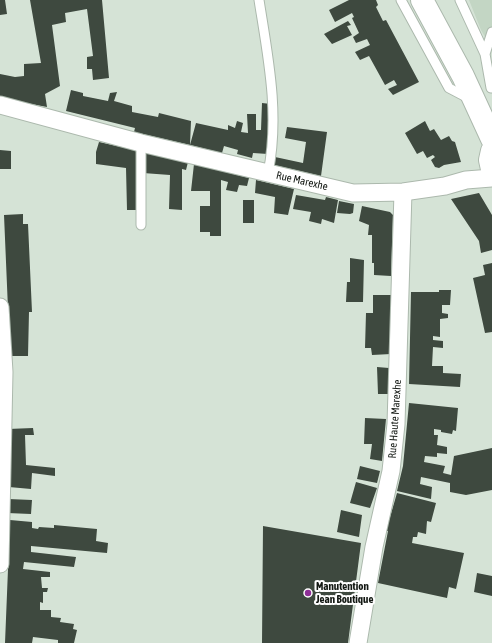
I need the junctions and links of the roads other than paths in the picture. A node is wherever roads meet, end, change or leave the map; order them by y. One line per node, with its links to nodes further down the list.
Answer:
1 (259, 0): 11 (lane)
2 (401, 0): 7 (lane)
3 (422, 0): 7 (main road)
4 (460, 0): 6 (lane)
5 (492, 32): 6 (lane)
6 (485, 54): 7 (lane)
7 (483, 95): 10 (main road)
8 (0, 105): 9 (street, Rue Marexhe)
9 (141, 144): 11 (street, Rue Marexhe); 13 (lane)
10 (492, 159): 12 (street, Rue Marexhe)
11 (268, 173): 12 (street, Rue Marexhe)
12 (403, 192): 16 (street, Rue Haute Marexhe)
13 (141, 225)
14 (0, 307): 15 (street)
15 (0, 564)
16 (358, 643)

